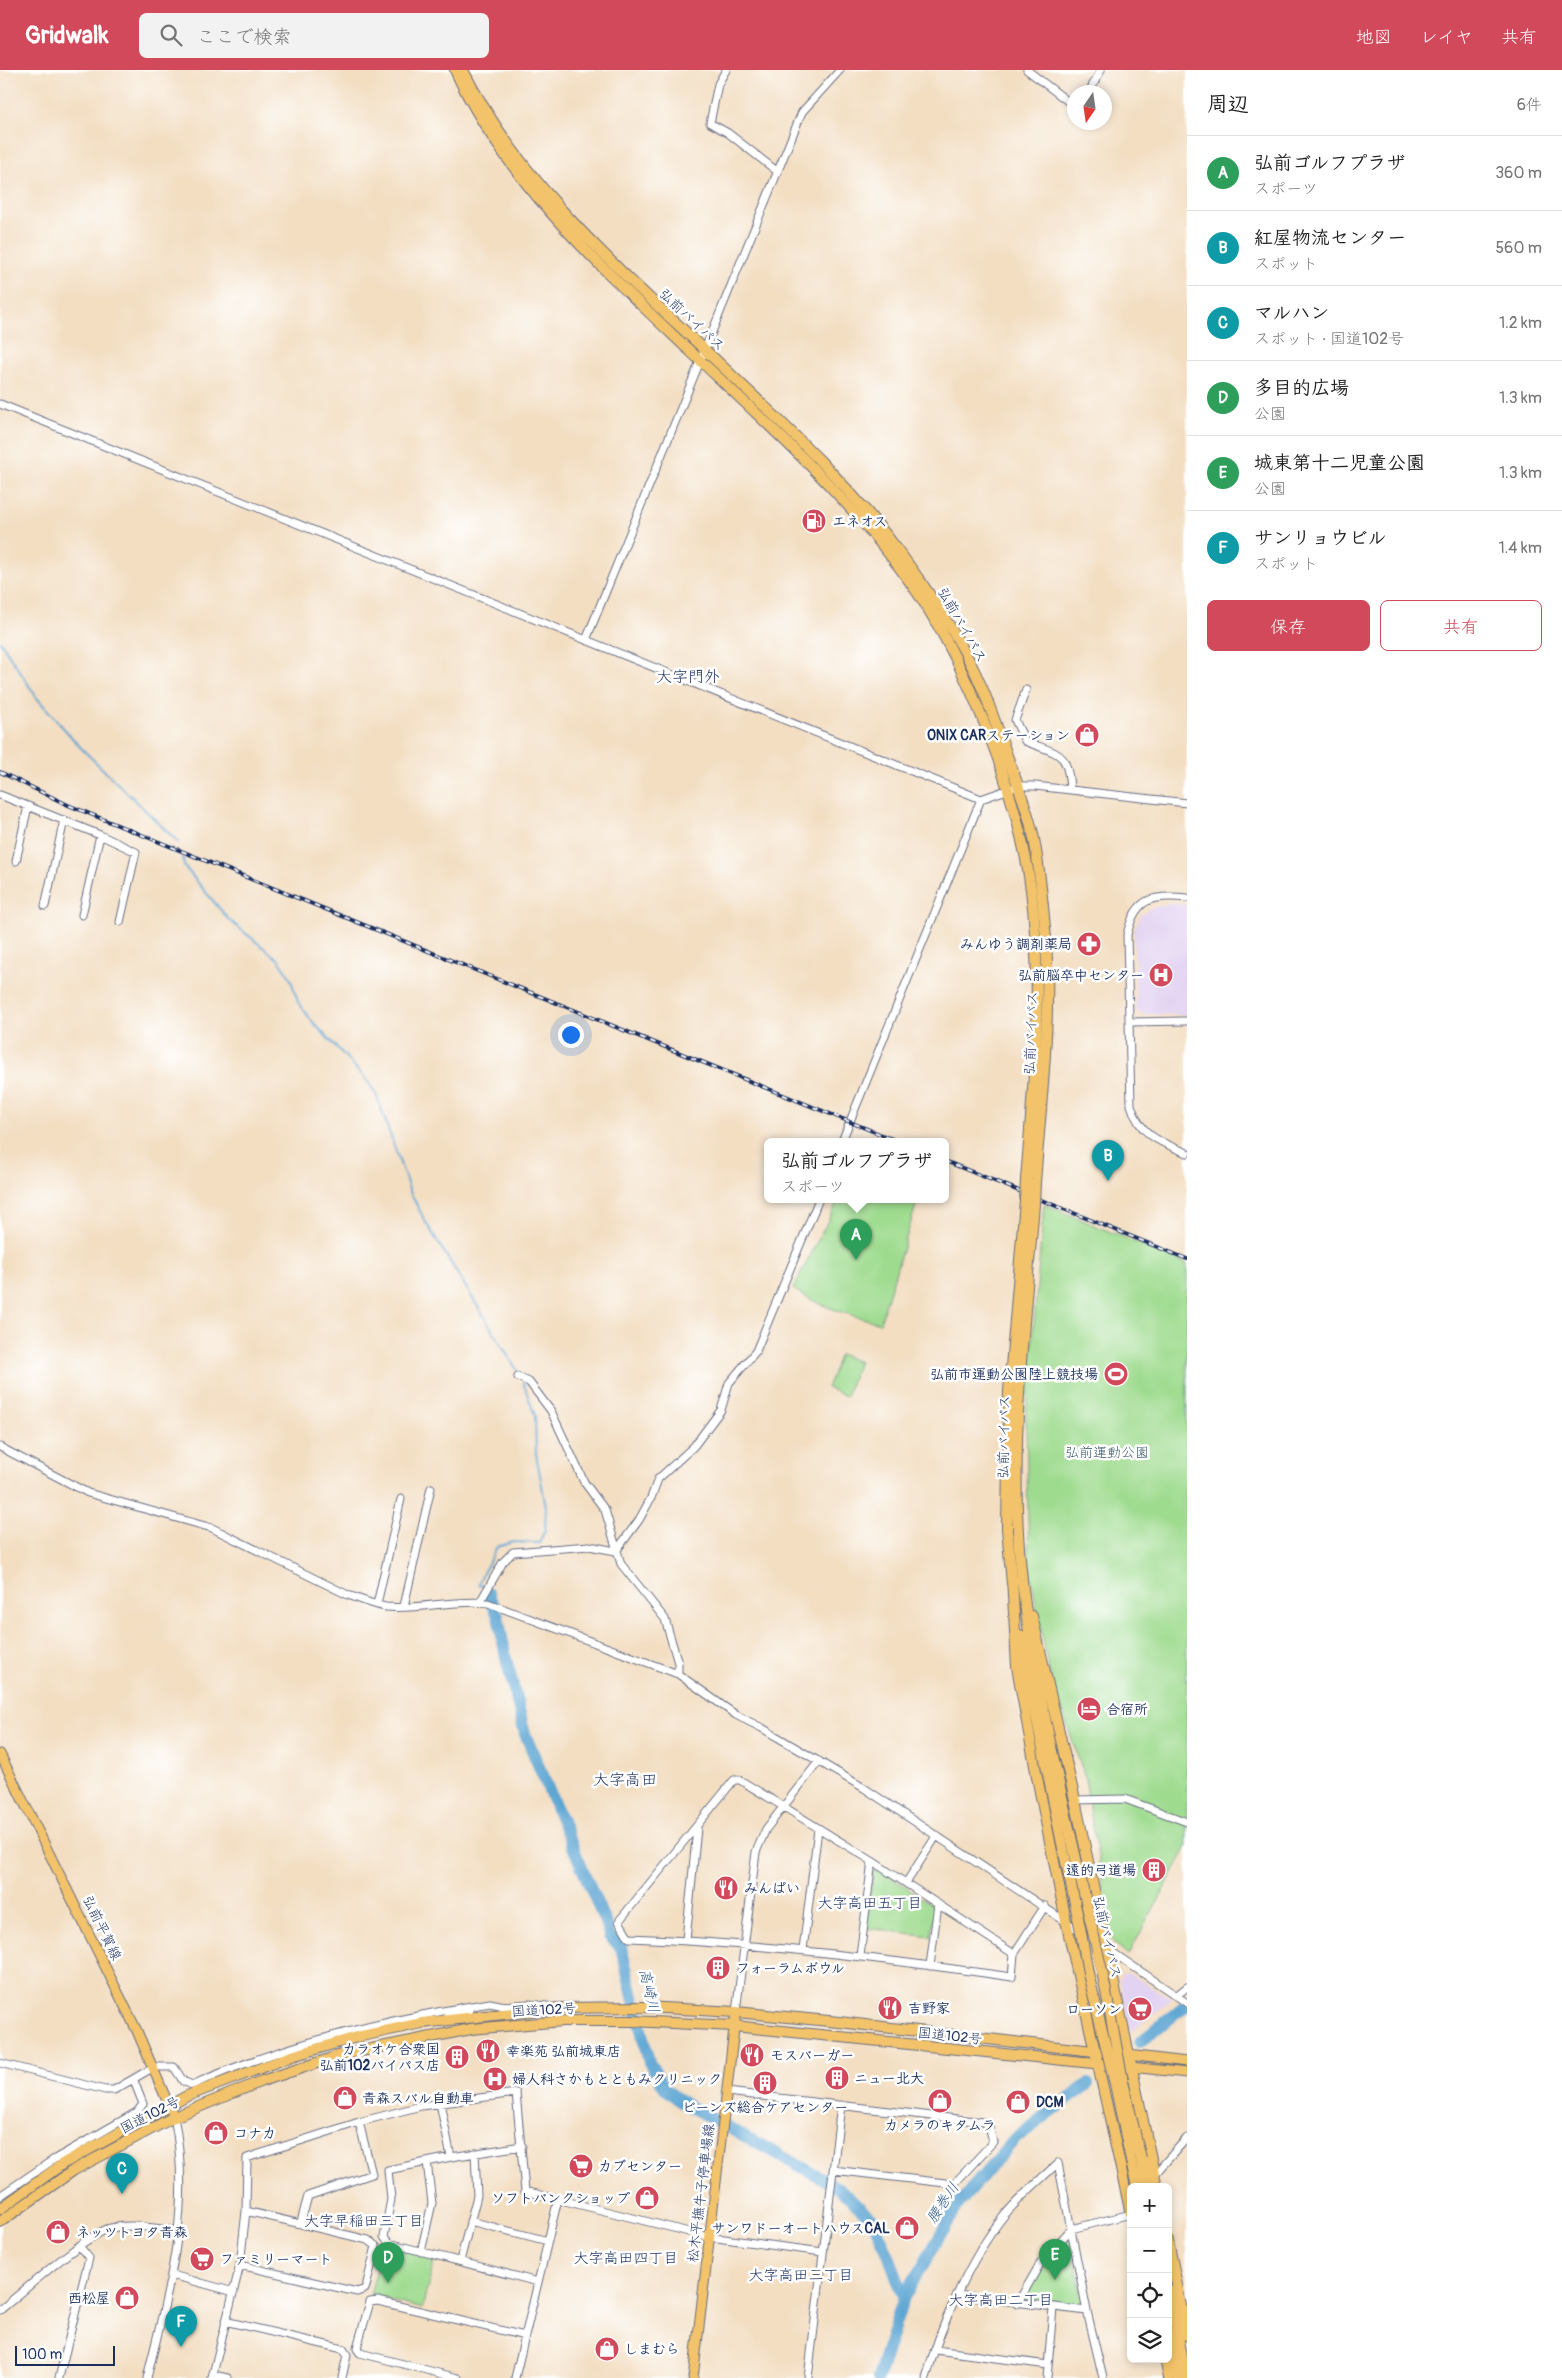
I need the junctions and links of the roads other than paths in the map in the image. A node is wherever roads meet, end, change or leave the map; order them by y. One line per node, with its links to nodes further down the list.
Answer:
1 (455, 70): 11 (highway, 弘前バイパス)
2 (464, 70): 10 (highway, 弘前バイパス)
3 (726, 70): 9 (street)
4 (840, 70): 9 (street)
5 (1027, 70): 8 (street)
6 (1101, 70): 7 (street)
7 (1092, 85)
8 (1067, 101)
9 (778, 172): 10 (street)
10 (704, 350): 11 (street); 15 (highway, 弘前バイパス)
11 (700, 360): 13 (street); 15 (highway, 弘前バイパス)
12 (0, 404): 13 (street)
13 (586, 640): 18 (street)
14 (1026, 690): 16 (street)
15 (1013, 787): 16 (street); 18 (street); 32 (highway, 弘前バイパス, bridge)
16 (1070, 790): 19 (street)
17 (0, 795): 20 (street)
18 (981, 799): 30 (street)
19 (1187, 804)
20 (28, 806): 21 (street); 23 (street)
21 (64, 820): 22 (street); 25 (street)
22 (100, 835): 26 (street); 27 (street)
23 (16, 861)
24 (1187, 898): 29 (street)
25 (45, 906)
26 (82, 915)
27 (120, 922)
28 (1187, 1021): 29 (street)
29 (1130, 1022): 31 (street)
30 (843, 1138)
31 (1187, 1154)
32 (1029, 1202): 39 (highway, 弘前バイパス); 40 (highway, 弘前バイパス)
33 (817, 1203): 38 (street)
34 (518, 1377): 38 (street)
35 (0, 1447): 42 (street)
36 (431, 1488): 43 (street)
37 (401, 1499): 42 (street)
38 (616, 1552): 41 (street); 44 (street)
39 (1012, 1578): 53 (highway, 弘前バイパス); 58 (highway)
40 (1023, 1579): 47 (highway); 53 (highway, 弘前バイパス)
41 (484, 1603): 43 (street); 44 (street)
42 (377, 1604): 43 (street)
43 (404, 1606)
44 (678, 1674): 46 (street)
45 (0, 1754): 78 (main road, 弘前平賀線)
46 (819, 1761): 48 (street); 52 (street)
47 (1075, 1800): 49 (street); 61 (highway)
48 (783, 1808): 50 (street); 51 (street); 60 (street)
49 (1187, 1822)
50 (697, 1828): 59 (street); 59 (street)
51 (818, 1828): 54 (street); 62 (street)
52 (937, 1835): 55 (street); 57 (street)
53 (1066, 1838): 92 (highway, 弘前バイパス, bridge)
54 (872, 1861): 55 (street); 64 (street)
55 (906, 1883): 56 (street)
56 (938, 1904): 63 (street); 65 (street)
57 (1045, 1906): 58 (street); 63 (street)
58 (1066, 1921): 61 (street); 73 (highway)
59 (686, 1940): 60 (street)
60 (744, 1944): 62 (street); 70 (street)
61 (1106, 1948): 67 (street); 74 (highway)
62 (803, 1950): 64 (street)
63 (1014, 1954): 65 (street)
64 (860, 1956): 65 (street)
65 (930, 1966)
66 (1187, 1987): 67 (street)
67 (1181, 1999)
68 (505, 2006): 69 (street); 71 (street); 78 (street)
69 (558, 2008): 70 (highway, 国道102号); 71 (highway, 国道102号)
70 (736, 2012): 72 (main road, 松木平撫牛子停車場線); 73 (highway, 国道102号)
71 (422, 2024): 85 (highway, 国道102号)
72 (734, 2026): 77 (highway, 国道102号); 82 (main road, 松木平撫牛子停車場線); 86 (highway, 国道102号)
73 (1095, 2052): 74 (highway, 国道102号); 77 (highway)
74 (1128, 2055): 75 (main road); 79 (highway)
75 (1187, 2062)
76 (0, 2063): 81 (street)
77 (1098, 2064): 79 (highway, 国道102号); 100 (highway)
78 (154, 2067): 81 (street); 85 (main road, 弘前平賀線)
79 (1131, 2067): 80 (main road); 95 (highway)
80 (1187, 2073)
81 (134, 2080): 99 (street)
82 (726, 2092): 84 (street); 110 (main road, 松木平撫牛子停車場線)
83 (440, 2103): 87 (street); 89 (street); 91 (street)
84 (841, 2105): 94 (street); 94 (street)
85 (171, 2107): 86 (main road, 弘前平賀線); 102 (highway, 国道102号)
86 (174, 2117): 106 (highway, 国道102号); 109 (street)
87 (359, 2122): 103 (street); 107 (street)
88 (1187, 2139): 95 (street)
89 (522, 2146): 90 (street); 101 (street)
90 (475, 2153): 91 (street); 105 (street)
91 (450, 2157): 93 (street)
92 (1136, 2160): 96 (highway, 弘前バイパス); 97 (highway, 弘前バイパス)
93 (427, 2162): 113 (street); 113 (street)
94 (833, 2173): 114 (street)
95 (1155, 2174): 98 (highway)
96 (1136, 2183)
97 (1145, 2183)
98 (1156, 2183)
99 (0, 2196)
100 (1127, 2196)
101 (558, 2199): 110 (street); 111 (street)
102 (0, 2208)
103 (246, 2210): 107 (street); 117 (street)
104 (1127, 2215): 108 (street)
105 (470, 2221): 111 (street); 116 (street)
106 (0, 2222)
107 (301, 2222): 117 (street)
108 (1071, 2229): 121 (street); 122 (street); 126 (street)
109 (179, 2231): 112 (street); 118 (street)
110 (709, 2237): 114 (street); 141 (main road, 松木平撫牛子停車場線)
111 (548, 2241): 119 (street)
112 (80, 2247): 125 (street); 135 (street)
113 (421, 2252): 116 (street)
114 (823, 2252): 142 (street)
115 (1172, 2261): 128 (highway)
116 (460, 2262): 119 (street)
117 (240, 2265): 120 (street)
118 (172, 2275): 120 (street); 136 (street)
119 (538, 2282): 129 (street)
120 (234, 2292): 127 (street)
121 (957, 2295): 122 (street); 130 (street)
122 (1017, 2304): 123 (street)
123 (1053, 2308): 126 (street); 133 (street)
124 (1172, 2309): 148 (highway)
125 (0, 2310)
126 (1087, 2311): 145 (street)
127 (226, 2321): 134 (street); 138 (street)
128 (1187, 2335)
129 (525, 2336): 139 (street); 140 (street)
130 (936, 2350): 133 (street); 143 (street)
131 (1172, 2352): 147 (highway)
132 (1166, 2363): 146 (highway)
133 (1048, 2365): 144 (street)
134 (213, 2376): 137 (street)
135 (59, 2378)
136 (147, 2378)
137 (228, 2378)
138 (342, 2378)
139 (458, 2378)
140 (515, 2378)
141 (693, 2378)
142 (808, 2378)
143 (926, 2378)
144 (1047, 2378)
145 (1103, 2378)
146 (1169, 2378)
147 (1178, 2378)
148 (1187, 2378)

